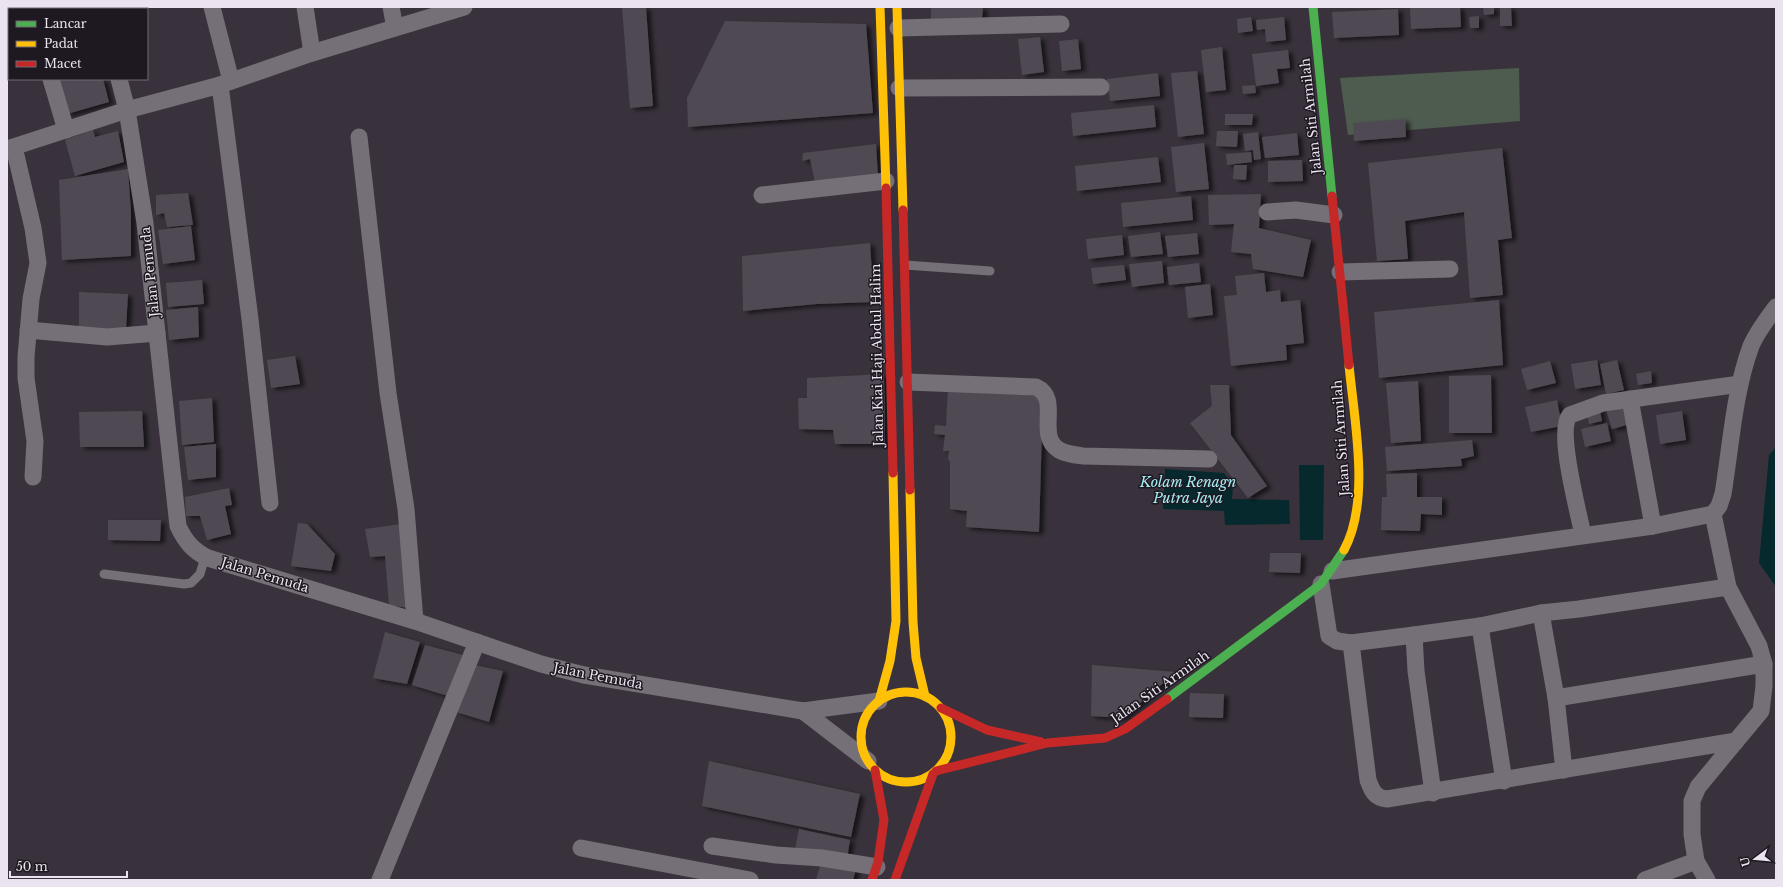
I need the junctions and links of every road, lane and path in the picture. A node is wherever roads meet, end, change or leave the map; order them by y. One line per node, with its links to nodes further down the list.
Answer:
1 (212, 7): 14 (street)
2 (305, 7): 11 (street)
3 (391, 7): 9 (street)
4 (464, 7): 9 (street)
5 (880, 7): 21 (main road, Jalan Kiai Haji Abdul Halim)
6 (897, 7): 10 (main road)
7 (1313, 7): 24 (main road, Jalan Siti Armilah)
8 (1061, 24): 10 (street)
9 (395, 28): 11 (street)
10 (898, 28): 16 (main road)
11 (312, 53): 14 (street)
12 (51, 80): 18 (street)
13 (119, 80): 17 (street, Jalan Pemuda)
14 (225, 83): 17 (street); 37 (street)
15 (1101, 87): 16 (street)
16 (899, 88): 25 (main road)
17 (127, 110): 18 (street); 31 (street, Jalan Pemuda)
18 (66, 130): 20 (street)
19 (359, 137): 46 (street)
20 (11, 148): 30 (street)
21 (886, 181): 22 (street); 54 (main road, Jalan Kiai Haji Abdul Halim)
22 (762, 195)
23 (1266, 212): 24 (street)
24 (1334, 215): 28 (main road, Jalan Siti Armilah)
25 (905, 264): 27 (lane); 32 (main road)
26 (1450, 270): 28 (street)
27 (990, 271)
28 (1340, 272): 43 (main road, Jalan Siti Armilah)
29 (1776, 307): 33 (street)
30 (28, 330): 31 (street); 36 (street)
31 (157, 333): 41 (street, Jalan Pemuda)
32 (908, 382): 35 (street); 52 (main road)
33 (1740, 384): 34 (street); 38 (street)
34 (1630, 400): 39 (street); 40 (street)
35 (1209, 459)
36 (33, 477)
37 (270, 503)
38 (1713, 514): 39 (street); 44 (street)
39 (1653, 526): 40 (street)
40 (1583, 535): 43 (street)
41 (205, 556): 42 (lane); 46 (street, Jalan Pemuda)
42 (104, 574)
43 (1326, 577): 50 (street); 58 (main road, Jalan Siti Armilah)
44 (1728, 587): 45 (street); 51 (street)
45 (1541, 613): 47 (street); 53 (street)
46 (415, 621): 49 (street, Jalan Pemuda)
47 (1480, 626): 48 (street); 62 (street)
48 (1414, 635): 50 (street); 63 (street)
49 (477, 642): 56 (street, Jalan Pemuda); 68 (street)
50 (1351, 643): 63 (street)
51 (1764, 664): 53 (street); 57 (street)
52 (925, 696): 54 (main road); 55 (main road)
53 (1556, 698): 60 (street)
54 (879, 701): 56 (street); 59 (main road)
55 (941, 708): 58 (main road); 61 (main road)
56 (803, 711): 59 (street)
57 (1736, 741): 60 (street); 66 (street)
58 (1047, 743): 61 (main road)
59 (871, 766): 61 (main road); 67 (main road)
60 (1564, 770): 62 (street)
61 (935, 772): 70 (main road)
62 (1504, 780): 63 (street)
63 (1432, 792)
64 (712, 846): 67 (street)
65 (581, 848): 69 (street)
66 (1696, 861): 71 (street); 72 (street)
67 (874, 873)
68 (380, 880)
69 (750, 880)
70 (895, 880)
71 (1645, 880)
72 (1707, 880)

